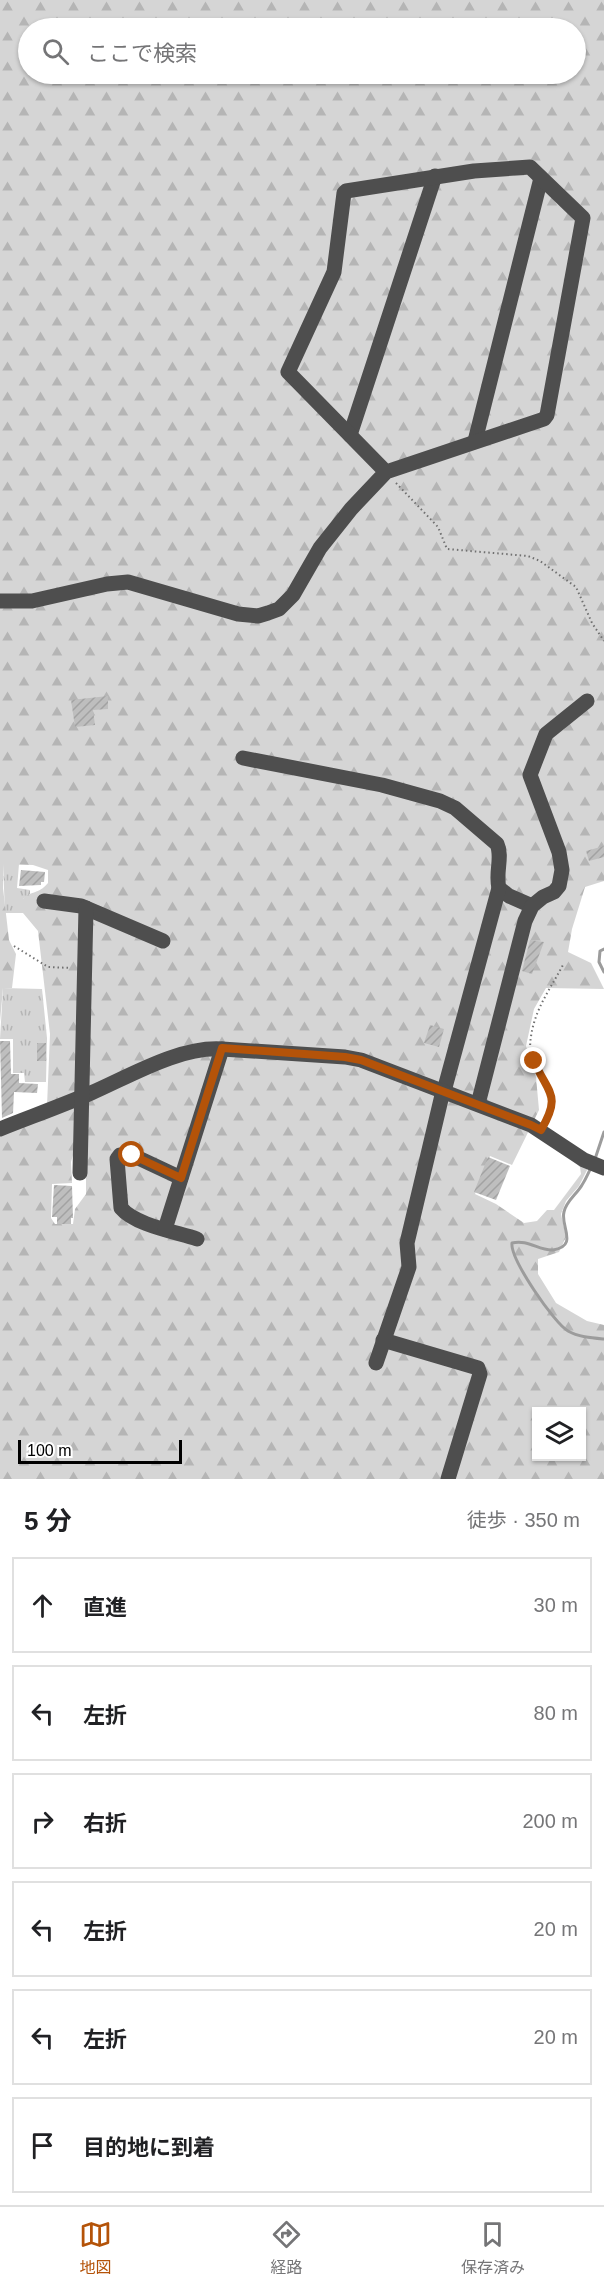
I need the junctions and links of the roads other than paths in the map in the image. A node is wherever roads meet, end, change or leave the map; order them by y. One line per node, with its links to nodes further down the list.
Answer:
1 (435, 176): 2 (street); 3 (street); 3 (street)
2 (542, 178): 4 (street); 4 (street)
3 (350, 435): 5 (street)
4 (475, 441): 5 (street)
5 (386, 472): 6 (street)
6 (0, 601)
7 (587, 701): 11 (street)
8 (243, 758): 9 (street)
9 (499, 888): 11 (street); 15 (street)
10 (44, 902): 12 (street)
11 (532, 906): 17 (street)
12 (86, 908): 13 (street); 16 (street)
13 (163, 941)
14 (222, 1048): 15 (street); 16 (street); 21 (street)
15 (444, 1091): 17 (street); 24 (street)
16 (82, 1097): 18 (street); 20 (street)
17 (478, 1104): 19 (street)
18 (0, 1129)
19 (604, 1168)
20 (80, 1173)
21 (181, 1178): 22 (street); 22 (street)
22 (165, 1229): 23 (street)
23 (197, 1239)
24 (383, 1340): 25 (street); 26 (street)
25 (376, 1363)
26 (448, 1479)

